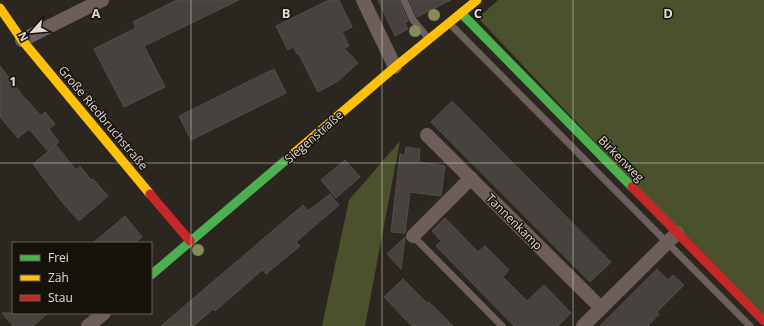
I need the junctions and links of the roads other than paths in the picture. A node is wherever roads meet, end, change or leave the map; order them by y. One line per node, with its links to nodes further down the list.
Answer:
1 (102, 0): 8 (street)
2 (363, 0): 10 (street)
3 (404, 0): 9 (lane)
4 (472, 2): 6 (street, Siegenstraße)
5 (0, 8): 8 (street, Große Riedbruchstraße)
6 (461, 13): 7 (street, Siegenstraße); 14 (street, Birkenweg)
7 (450, 23): 9 (street, Siegenstraße); 14 (lane)
8 (22, 40): 15 (street, Große Riedbruchstraße)
9 (429, 40): 10 (street, Siegenstraße)
10 (395, 67): 15 (street, Siegenstraße)
11 (427, 135): 12 (street, Tannenkamp)
12 (471, 178): 13 (street); 17 (street, Tannenkamp)
13 (413, 236): 21 (lane)
14 (672, 237): 17 (street); 19 (street, Birkenweg); 23 (lane)
15 (190, 241): 16 (street, Siegenstraße)
16 (152, 273)
17 (601, 308): 22 (street)
18 (103, 314): 20 (street)
19 (764, 322)
20 (88, 326)
21 (502, 326)
22 (583, 326)
23 (750, 326)

